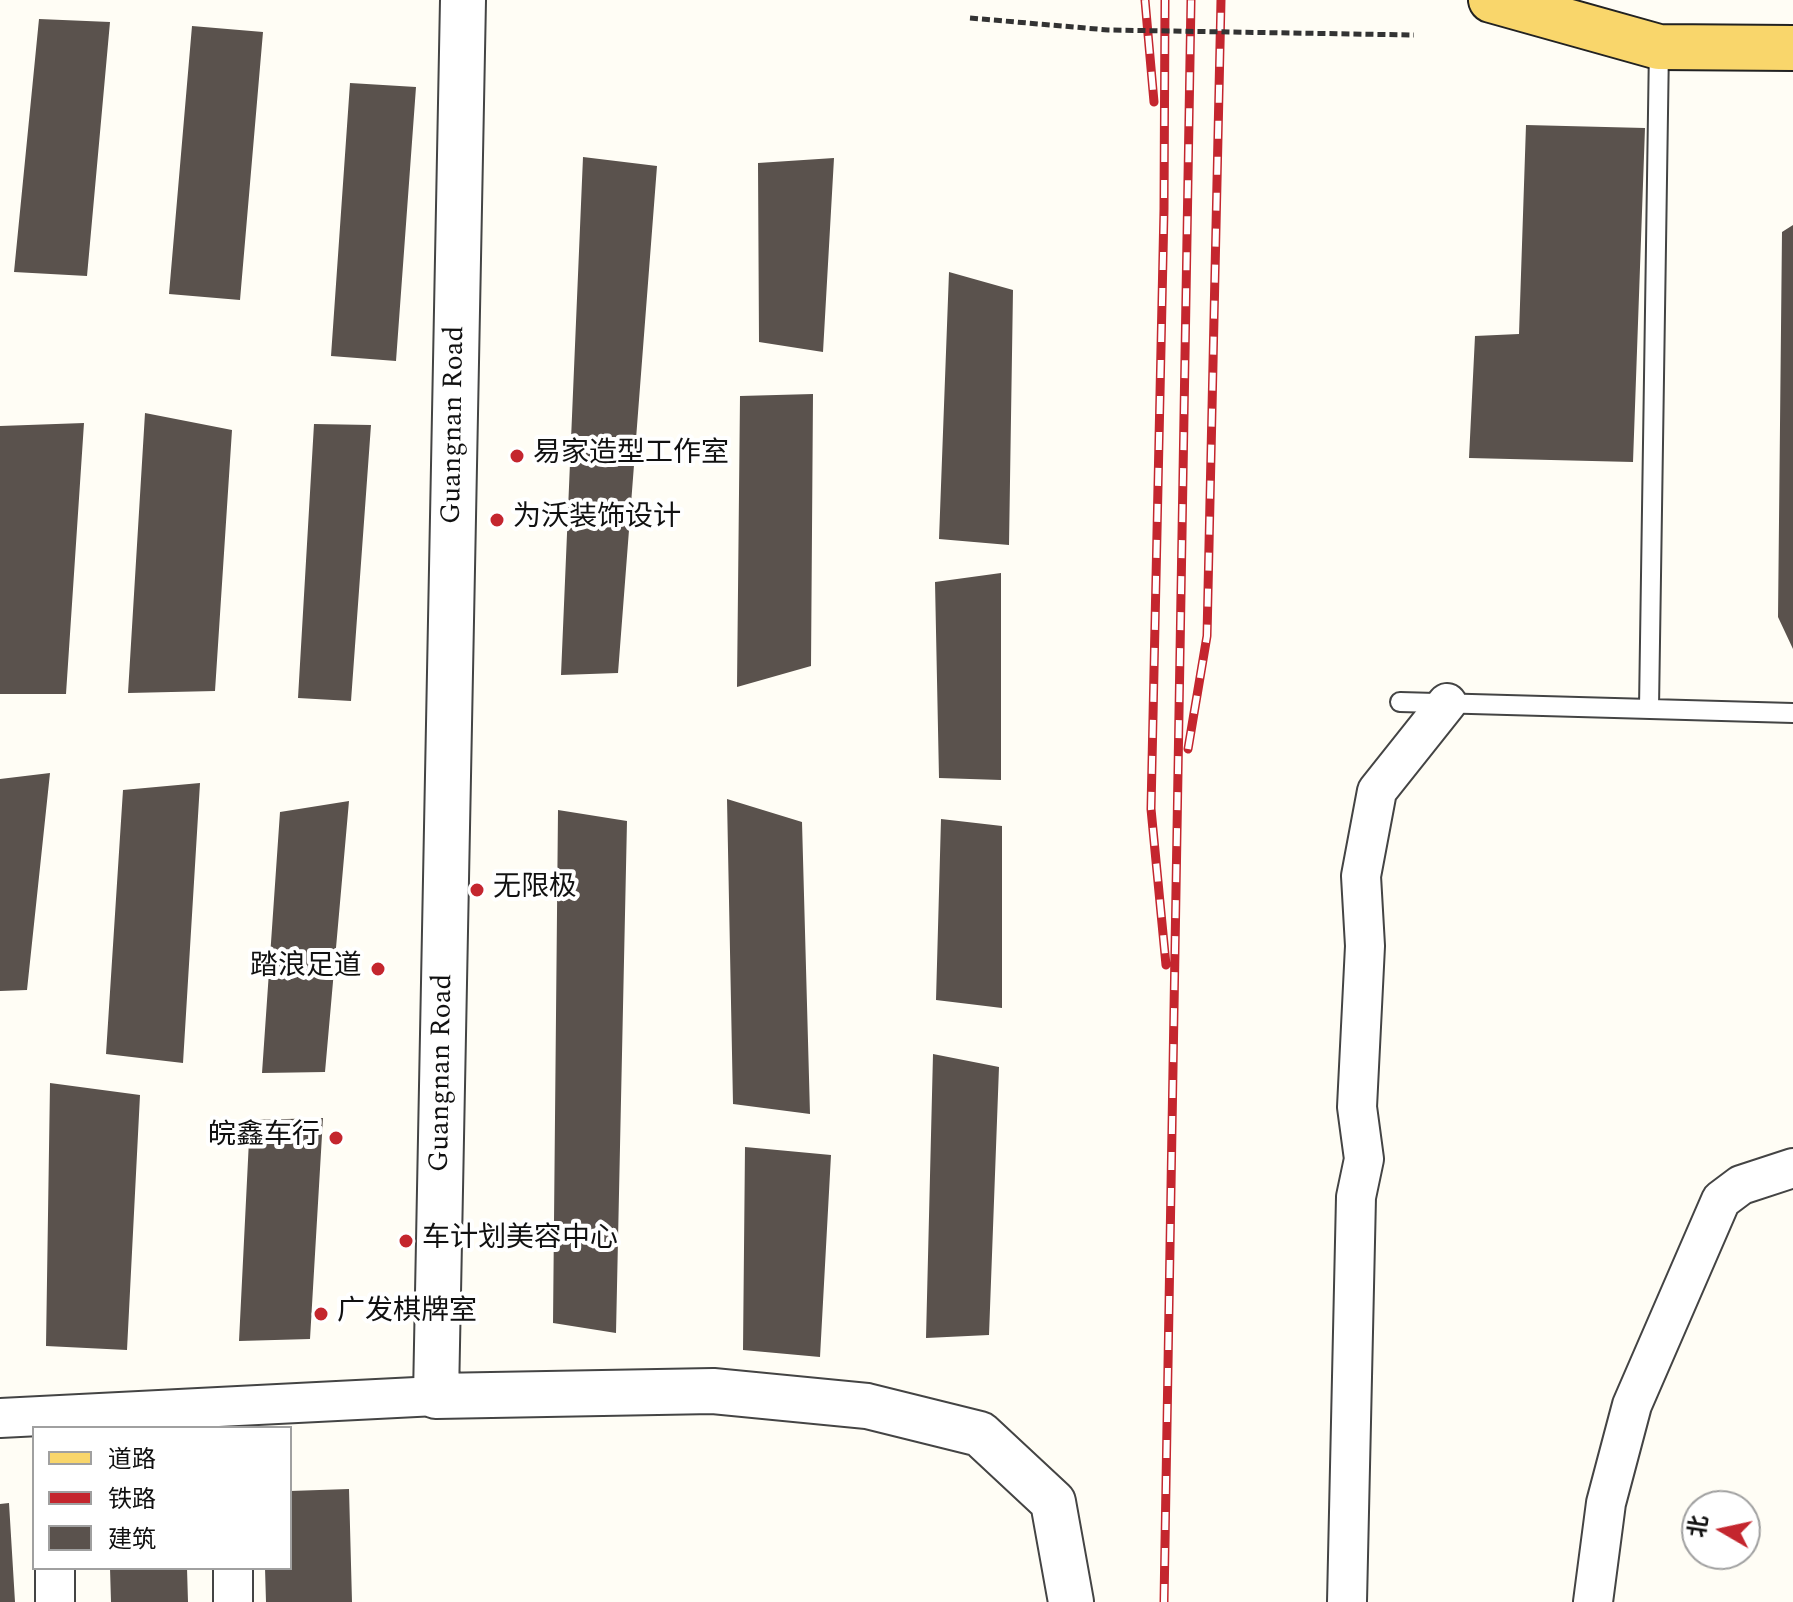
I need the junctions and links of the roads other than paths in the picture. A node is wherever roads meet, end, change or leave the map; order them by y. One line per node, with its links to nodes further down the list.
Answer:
1 (463, 0): 10 (street, Guangnan Road)
2 (1491, 0): 3 (main road)
3 (1659, 47): 4 (main road); 7 (lane)
4 (1793, 48)
5 (1400, 702): 6 (lane)
6 (1447, 703): 7 (lane); 17 (street)
7 (1649, 707): 8 (lane)
8 (1793, 713)
9 (1793, 1168): 18 (street)
10 (436, 1396): 11 (street); 16 (street)
11 (0, 1418)
12 (55, 1570): 14 (street)
13 (233, 1570): 15 (street)
14 (55, 1602)
15 (233, 1602)
16 (1071, 1602)
17 (1347, 1602)
18 (1593, 1602)

